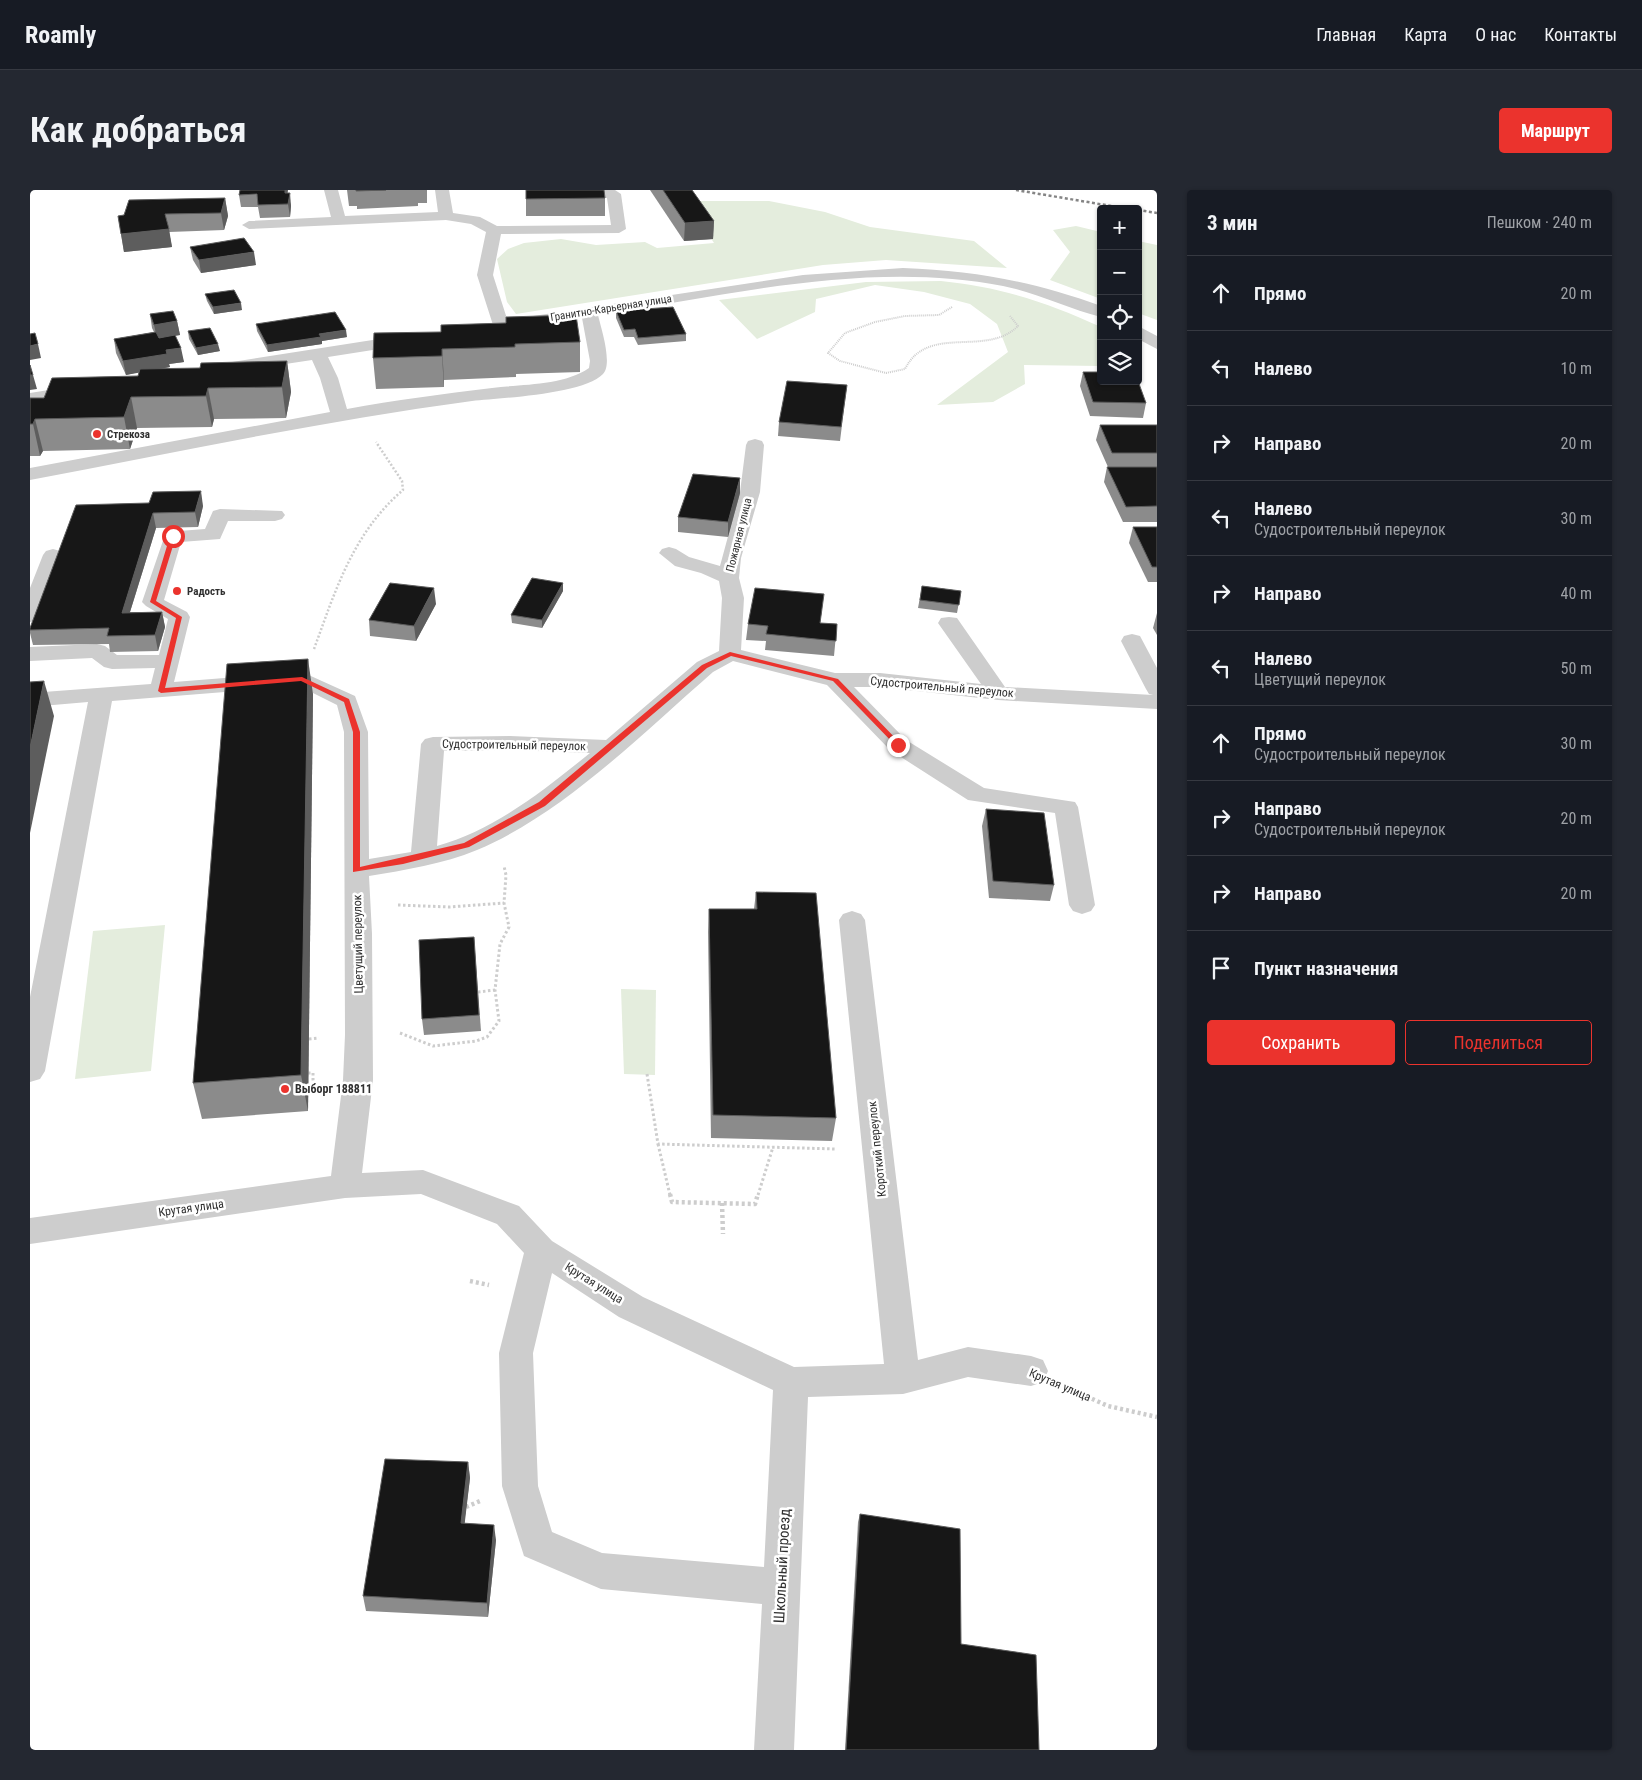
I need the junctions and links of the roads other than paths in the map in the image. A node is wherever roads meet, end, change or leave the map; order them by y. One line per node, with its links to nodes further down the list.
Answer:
1 (330, 190): 5 (street)
2 (442, 190): 4 (street)
3 (570, 190): 7 (street)
4 (446, 216): 5 (street); 7 (street)
5 (339, 221): 6 (street)
6 (250, 225)
7 (494, 230): 10 (street)
8 (1097, 311): 9 (street, Гранитно-Карьерная улица)
9 (589, 312): 10 (street, Гранитно-Карьерная улица); 17 (street)
10 (501, 325): 11 (street, Гранитно-Карьерная улица)
11 (482, 328)
12 (423, 337): 13 (street)
13 (318, 354): 14 (street); 17 (street)
14 (218, 369)
15 (94, 388): 16 (street)
16 (30, 398)
17 (340, 417): 19 (street)
18 (755, 446): 23 (street, Пожарная улица)
19 (30, 474)
20 (275, 515): 29 (street)
21 (669, 553): 23 (street)
22 (53, 555): 24 (street)
23 (729, 578): 28 (street, Пожарная улица)
24 (30, 616)
25 (949, 623): 33 (street)
26 (1132, 641): 31 (street)
27 (30, 654): 29 (street)
28 (730, 654): 30 (street, Судостроительный переулок); 37 (street)
29 (169, 661): 32 (street)
30 (836, 680): 33 (street, Судостроительный переулок); 40 (street)
31 (1157, 690)
32 (161, 691): 34 (street); 39 (street, Цветущий переулок)
33 (998, 693): 36 (street, Судостроительный переулок)
34 (101, 696): 35 (street); 42 (street)
35 (30, 700)
36 (1157, 702)
37 (612, 747): 38 (street); 38 (street, Судостроительный переулок)
38 (423, 856): 39 (street)
39 (356, 870): 43 (street, Цветущий переулок)
40 (1082, 905)
41 (852, 920): 47 (street, Короткий переулок)
42 (30, 1071)
43 (345, 1186): 44 (street, Крутая улица); 45 (street, Крутая улица)
44 (30, 1231)
45 (541, 1250): 48 (street, Крутая улица); 49 (street)
46 (1031, 1371): 47 (street, Крутая улица)
47 (903, 1378): 48 (street, Крутая улица)
48 (791, 1382): 49 (street, Школьный проезд)
49 (780, 1587): 50 (street, Школьный проезд)
50 (774, 1750)

